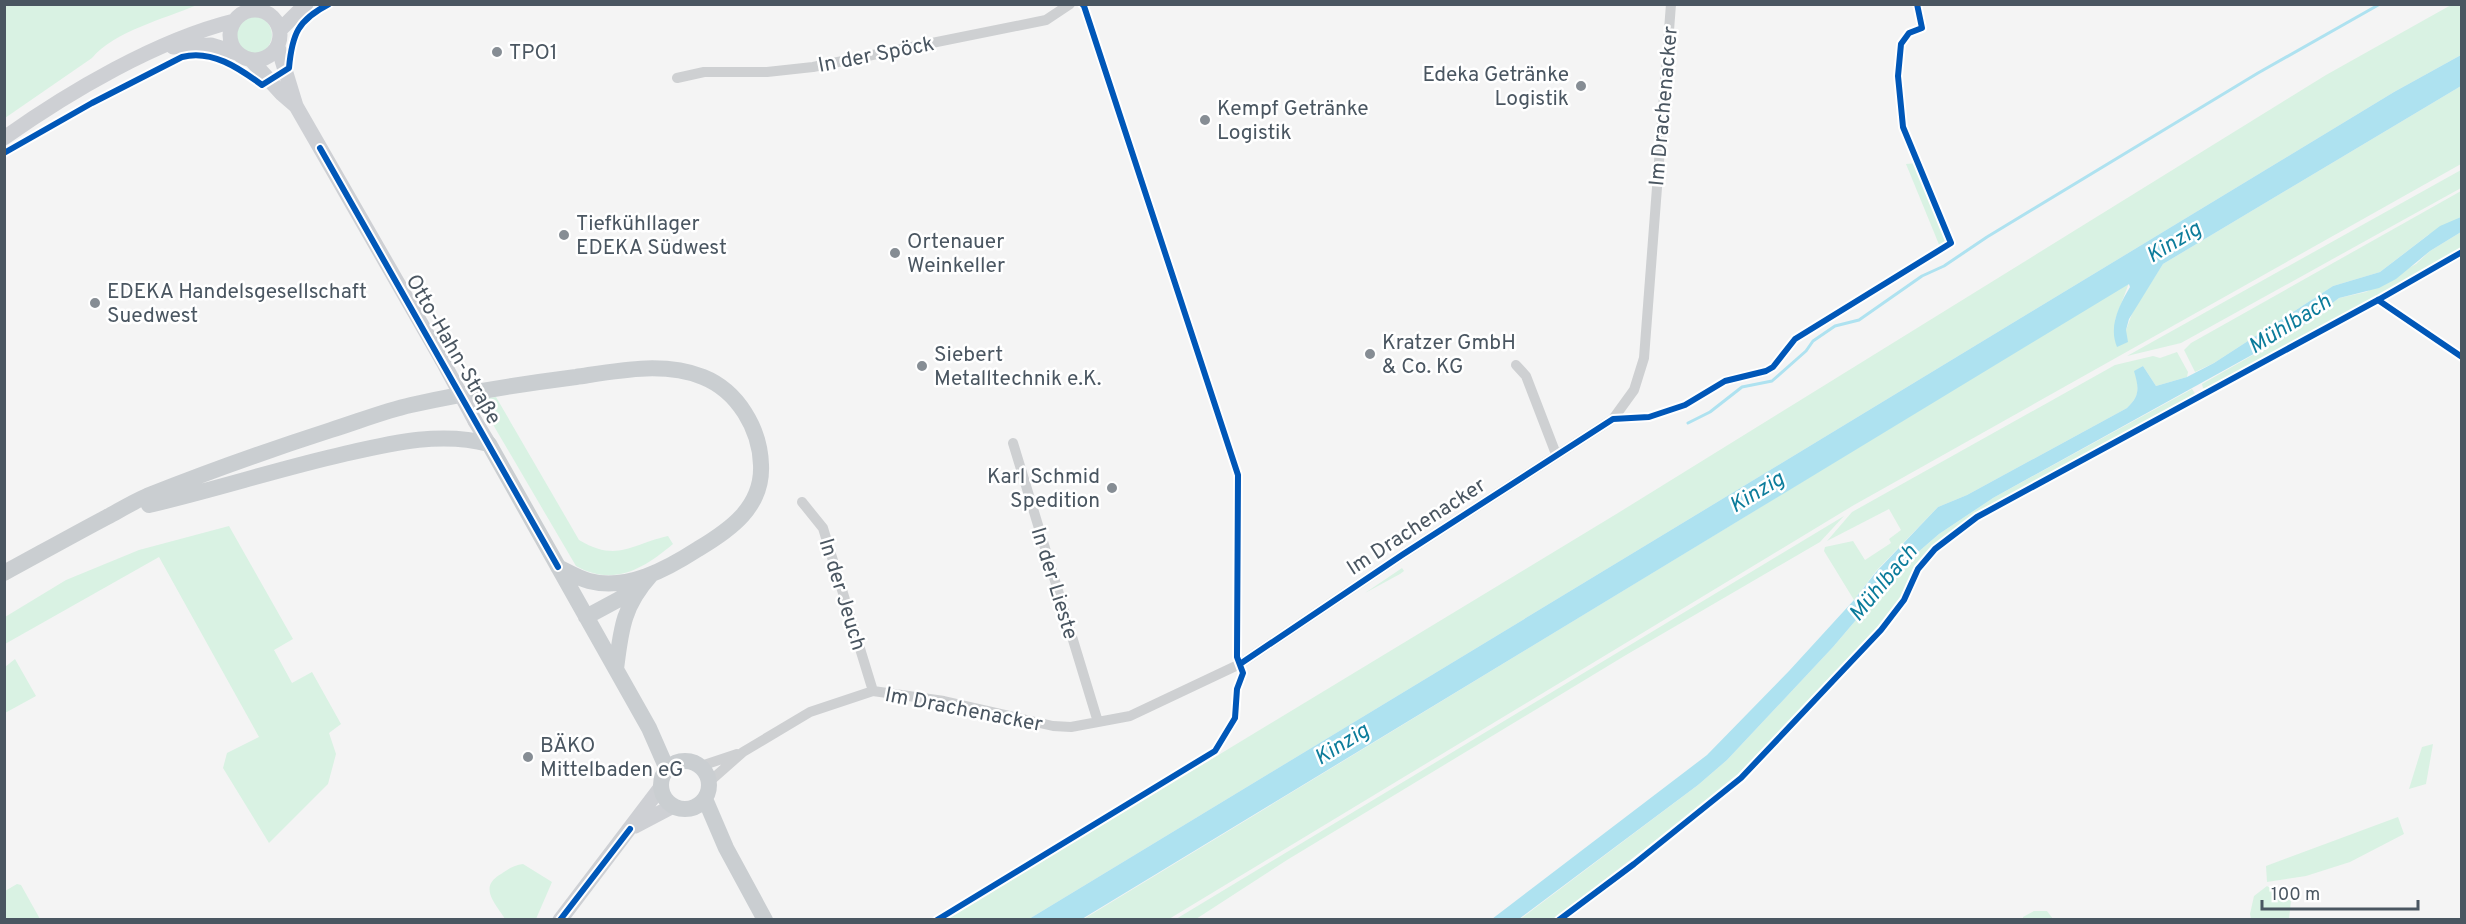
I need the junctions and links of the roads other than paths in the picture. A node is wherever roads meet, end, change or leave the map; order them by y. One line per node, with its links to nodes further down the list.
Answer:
1 (278, 4): 5 (street)
2 (306, 4): 7 (street)
3 (1070, 4): 12 (street, In der Spöck)
4 (1671, 4): 18 (street, Im Drachenacker)
5 (264, 11): 6 (street); 7 (street)
6 (234, 21): 9 (street); 10 (street)
7 (280, 30): 8 (street)
8 (278, 47): 11 (street); 13 (street, Otto-Hahn-Straße)
9 (150, 52): 10 (street); 14 (street)
10 (237, 53): 11 (street)
11 (252, 61): 13 (street, Otto-Hahn-Straße)
12 (676, 78)
13 (296, 106): 17 (street, Otto-Hahn-Straße, bridge)
14 (4, 138)
15 (1516, 365): 18 (street)
16 (1012, 443): 28 (street, In der Lieste)
17 (489, 444): 20 (main road); 21 (main road, Otto-Hahn-Straße)
18 (1556, 454): 28 (street, Im Drachenacker)
19 (802, 502): 27 (street, In der Jeuch)
20 (116, 513): 22 (main road); 23 (main road)
21 (558, 567): 23 (main road); 25 (main road, Otto-Hahn-Straße)
22 (4, 573)
23 (651, 575): 24 (main road)
24 (639, 588): 25 (main road); 26 (main road)
25 (586, 617): 26 (main road, Otto-Hahn-Straße)
26 (616, 669): 30 (main road, Otto-Hahn-Straße)
27 (873, 691): 28 (street, Im Drachenacker); 29 (street, Im Drachenacker)
28 (1098, 722)
29 (743, 752): 31 (street, Im Drachenacker); 32 (street, Im Drachenacker)
30 (674, 765): 31 (main road); 33 (main road)
31 (701, 766): 32 (main road)
32 (709, 782): 34 (main road)
33 (661, 787): 35 (main road); 37 (street)
34 (705, 799): 36 (main road); 38 (main road)
35 (672, 806): 36 (main road); 37 (street)
36 (690, 809): 38 (main road)
37 (630, 829): 39 (street)
38 (726, 848): 40 (main road)
39 (560, 920)
40 (765, 920)

